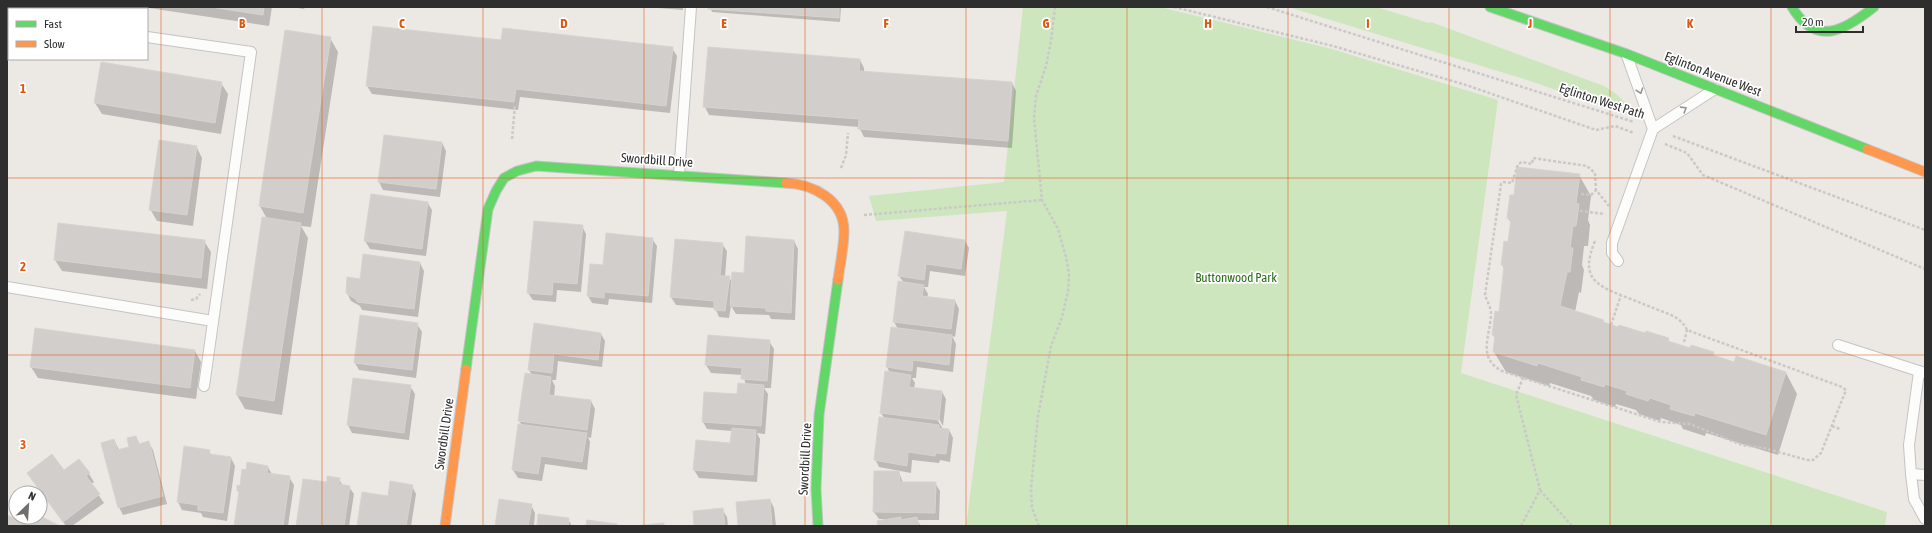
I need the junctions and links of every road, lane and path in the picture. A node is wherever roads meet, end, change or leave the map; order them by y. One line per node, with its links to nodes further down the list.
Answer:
1 (691, 7): 17 (lane)
2 (1055, 7): 21 (path)
3 (1174, 7): 13 (path)
4 (1267, 7): 13 (path, Eglinton West Path)
5 (1490, 7): 9 (street, Eglinton Avenue West)
6 (1792, 7): 7 (street)
7 (1874, 7)
8 (148, 37): 35 (lane)
9 (1627, 54): 10 (street, Eglinton Avenue West); 13 (lane, one-way to 13)
10 (1716, 89): 13 (lane, one-way to 10); 16 (street, Eglinton Avenue West)
11 (515, 105): 14 (path)
12 (848, 133): 15 (path)
13 (1651, 133): 27 (path, Eglinton West Path); 29 (lane); 30 (path)
14 (512, 139)
15 (841, 168)
16 (1925, 172)
17 (678, 175): 25 (street, Swordbill Drive); 49 (street, Swordbill Drive)
18 (1596, 190): 19 (path); 22 (path); 41 (path)
19 (1581, 194)
20 (1612, 199): 22 (path)
21 (1042, 200): 25 (path); 51 (path)
22 (1610, 206): 24 (path)
23 (1580, 211): 24 (path)
24 (1606, 214): 26 (path)
25 (842, 218): 50 (street, Swordbill Drive)
26 (1603, 222)
27 (1925, 230)
28 (1597, 236): 33 (path)
29 (1618, 261)
30 (1925, 269)
31 (7, 287): 35 (lane)
32 (202, 291): 34 (path)
33 (1621, 295): 36 (path); 37 (path)
34 (185, 300)
35 (213, 320): 42 (lane)
36 (1611, 325)
37 (1687, 330): 38 (path); 43 (path)
38 (1684, 342)
39 (1838, 345): 40 (lane)
40 (1922, 372): 45 (lane)
41 (1523, 378): 43 (path); 47 (path)
42 (204, 386)
43 (1832, 426): 44 (path)
44 (1840, 429)
45 (1911, 474): 46 (lane); 48 (lane)
46 (1925, 475)
47 (1540, 490): 52 (path); 53 (path)
48 (1925, 519)
49 (445, 526)
50 (818, 526)
51 (1039, 526)
52 (1521, 526)
53 (1572, 526)

